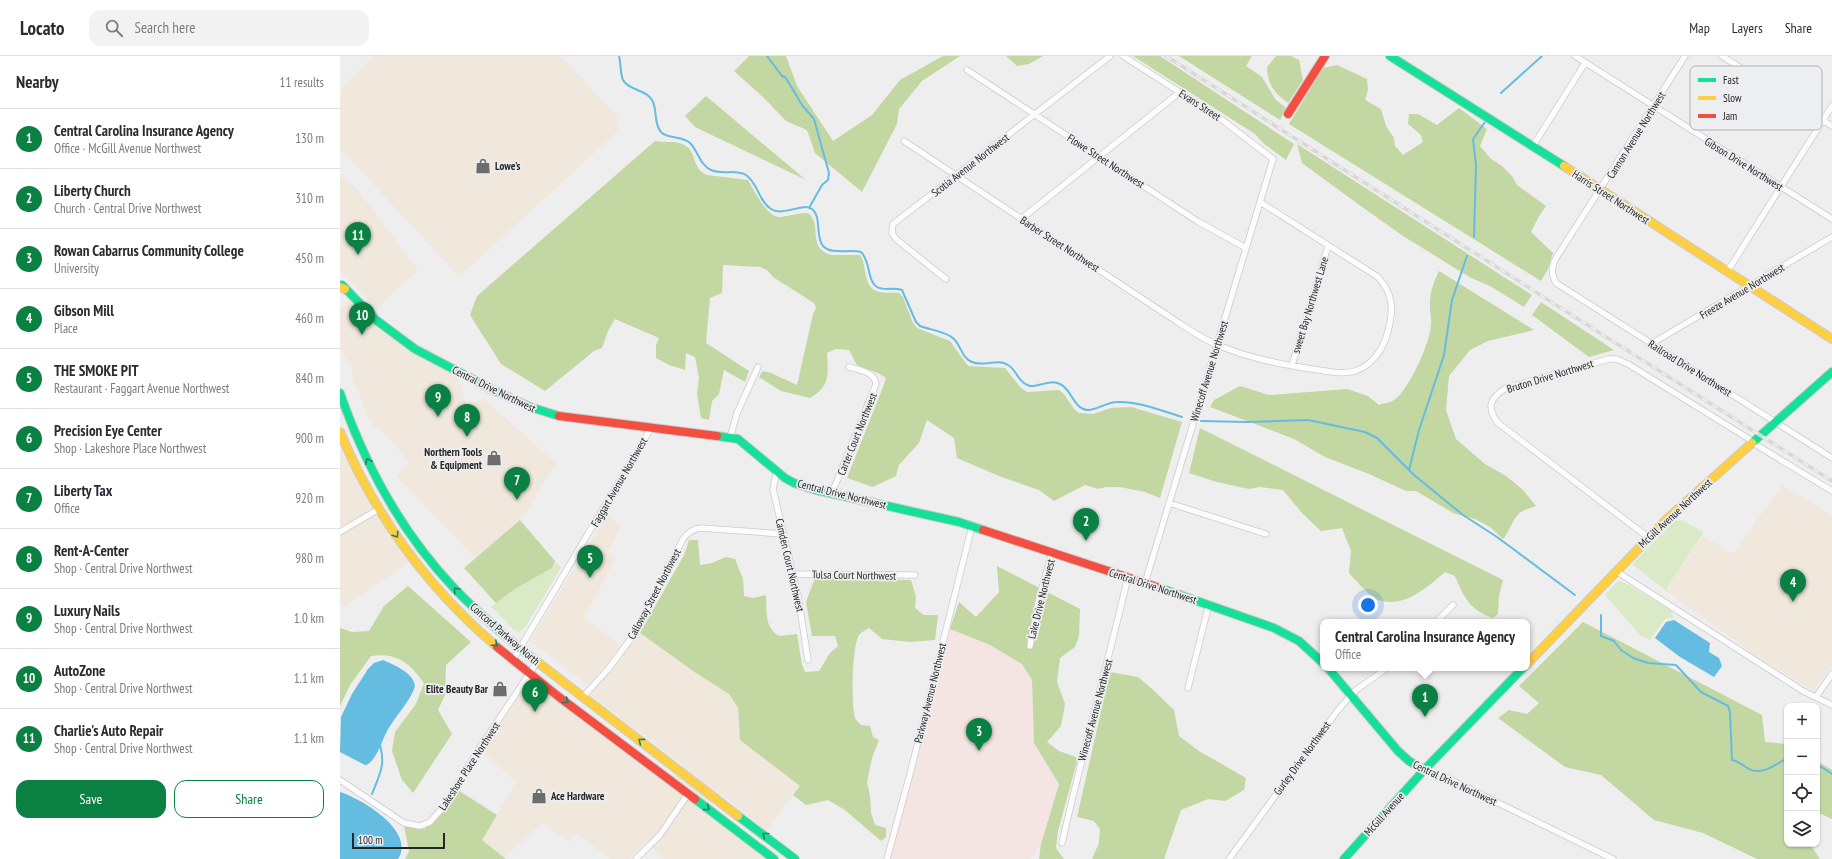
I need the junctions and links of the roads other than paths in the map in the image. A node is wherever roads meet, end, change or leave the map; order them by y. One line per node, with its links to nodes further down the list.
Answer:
1 (1110, 56): 15 (street, Scotia Avenue Northwest)
2 (1123, 56): 11 (street, Evans Street)
3 (1326, 56): 14 (main road)
4 (1390, 56): 22 (main road, Harris Street Northwest)
5 (1575, 56): 8 (street, Gibson Drive Northwest)
6 (1685, 56): 12 (street, Cannon Avenue Northwest)
7 (1722, 56): 9 (street)
8 (1585, 63): 12 (street, Gibson Drive Northwest); 22 (street)
9 (1738, 66)
10 (967, 70): 15 (street, Flowe Street Northwest)
11 (1180, 92): 23 (street); 24 (street, Evans Street)
12 (1653, 106): 18 (street, Gibson Drive Northwest); 27 (street, Cannon Avenue Northwest)
13 (1832, 106): 16 (street)
14 (1288, 114)
15 (1034, 115): 23 (street, Flowe Street Northwest); 25 (street, Scotia Avenue Northwest)
16 (1823, 120): 17 (street)
17 (1832, 126)
18 (1690, 129)
19 (1691, 130): 26 (street, Gibson Drive Northwest)
20 (1817, 130): 26 (street)
21 (904, 141): 25 (street, Barber Street Northwest)
22 (1532, 146): 27 (main road, Harris Street Northwest)
23 (1099, 157): 29 (street); 33 (street, Flowe Street Northwest)
24 (1273, 159): 28 (street, Winecoff Avenue Northwest)
25 (955, 176): 29 (street, Barber Street Northwest); 36 (street, Scotia Avenue Northwest)
26 (1781, 187): 30 (street, Gibson Drive Northwest); 34 (street)
27 (1601, 190): 34 (main road, Harris Street Northwest); 35 (street, Cannon Avenue Northwest)
28 (1260, 202): 32 (street, Barber Street Northwest); 33 (street, Winecoff Avenue Northwest)
29 (1021, 219): 41 (street, Barber Street Northwest)
30 (1832, 219)
31 (1832, 237): 38 (street, Freeze Avenue Northwest)
32 (1328, 246): 42 (street, sweet Bay Northwest Lane); 42 (street, Barber Street Northwest)
33 (1246, 248): 41 (street, Winecoff Avenue Northwest)
34 (1727, 272): 38 (main road, Harris Street Northwest)
35 (1552, 275): 40 (street, Railroad Drive Northwest)
36 (946, 279)
37 (342, 286): 48 (main road, Central Drive Northwest)
38 (1749, 286): 39 (main road, Harris Street Northwest); 40 (street, Freeze Avenue Northwest)
39 (1832, 339)
40 (1651, 344): 47 (street, Railroad Drive Northwest)
41 (1217, 345): 42 (street, Barber Street Northwest); 57 (street, Winecoff Avenue Northwest)
42 (1292, 365)
43 (758, 367): 50 (street)
44 (849, 367): 55 (street, Carter Court Northwest)
45 (1832, 372): 47 (main road, McGill Avenue Northwest)
46 (340, 393): 56 (main road, Concord Parkway North, one-way to 46)
47 (1776, 422): 51 (main road, McGill Avenue Northwest); 52 (street, Railroad Drive Northwest)
48 (651, 428): 50 (main road, Central Drive Northwest); 74 (street, Faggart Avenue Northwest)
49 (340, 432): 58 (main road, Concord Parkway North)
50 (730, 438): 53 (main road, Central Drive Northwest)
51 (1753, 442): 54 (street, Bruton Drive Northwest); 63 (main road, McGill Avenue Northwest); 63 (street, Bruton Drive Northwest)
52 (1832, 458)
53 (777, 470): 55 (main road, Central Drive Northwest); 61 (street, Camden Court Northwest)
54 (1832, 492)
55 (832, 493): 59 (main road, Central Drive Northwest)
56 (388, 499): 58 (main road); 74 (main road, Concord Parkway North, one-way to 56)
57 (1170, 503): 62 (street); 69 (street, Winecoff Avenue Northwest)
58 (377, 505): 60 (street); 75 (main road, Concord Parkway North, one-way to 75)
59 (972, 526): 64 (main road, Central Drive Northwest); 99 (street, Parkway Avenue Northwest)
60 (340, 532)
61 (783, 534): 66 (street, Camden Court Northwest); 87 (street, Calloway Street Northwest)
62 (1266, 534)
63 (1649, 538): 65 (main road, McGill Avenue Northwest)
64 (1052, 552): 68 (main road, Central Drive Northwest); 73 (street, Lake Drive Northwest)
65 (1616, 571): 78 (main road, McGill Avenue Northwest); 88 (street)
66 (793, 574): 67 (street, Tulsa Court Northwest); 76 (street, Camden Court Northwest)
67 (915, 575)
68 (1128, 577): 69 (main road, Central Drive Northwest); 95 (street, Winecoff Avenue Northwest)
69 (1145, 583): 70 (main road, Central Drive Northwest)
70 (1209, 604): 77 (main road, Central Drive Northwest); 85 (street)
71 (1453, 605): 72 (street)
72 (1439, 619)
73 (1030, 646)
74 (520, 648): 75 (street, Faggart Avenue Northwest); 79 (main road, Concord Parkway North)
75 (513, 660): 83 (main road, Concord Parkway North)
76 (808, 660)
77 (1320, 660)
78 (1530, 661)
79 (538, 662): 83 (street, Lakeshore Place Northwest); 87 (main road, Concord Parkway North)
80 (1330, 671): 86 (main road, Central Drive Northwest)
81 (1383, 671): 86 (street, Gurley Drive Northwest)
82 (1520, 671): 91 (main road)
83 (530, 674): 92 (main road, Concord Parkway North, one-way to 92); 93 (street, Lakeshore Place Northwest)
84 (1832, 674): 88 (street)
85 (1188, 688)
86 (1350, 695): 91 (main road, Central Drive Northwest); 100 (street, Gurley Drive Northwest)
87 (583, 697): 90 (main road, Concord Parkway North, one-way to 87)
88 (1816, 697): 89 (street)
89 (1832, 705)
90 (672, 764): 92 (main road); 98 (main road, Concord Parkway North, one-way to 90)
91 (1424, 770): 101 (main road, McGill Avenue); 102 (street, Central Drive Northwest)
92 (664, 776): 94 (main road, Concord Parkway North)
93 (340, 780)
94 (688, 794): 96 (street); 97 (main road, Concord Parkway North, one-way to 97)
95 (1062, 843)
96 (636, 859)
97 (774, 859)
98 (796, 859)
99 (887, 859)
100 (1229, 859)
101 (1344, 859)
102 (1613, 859)

